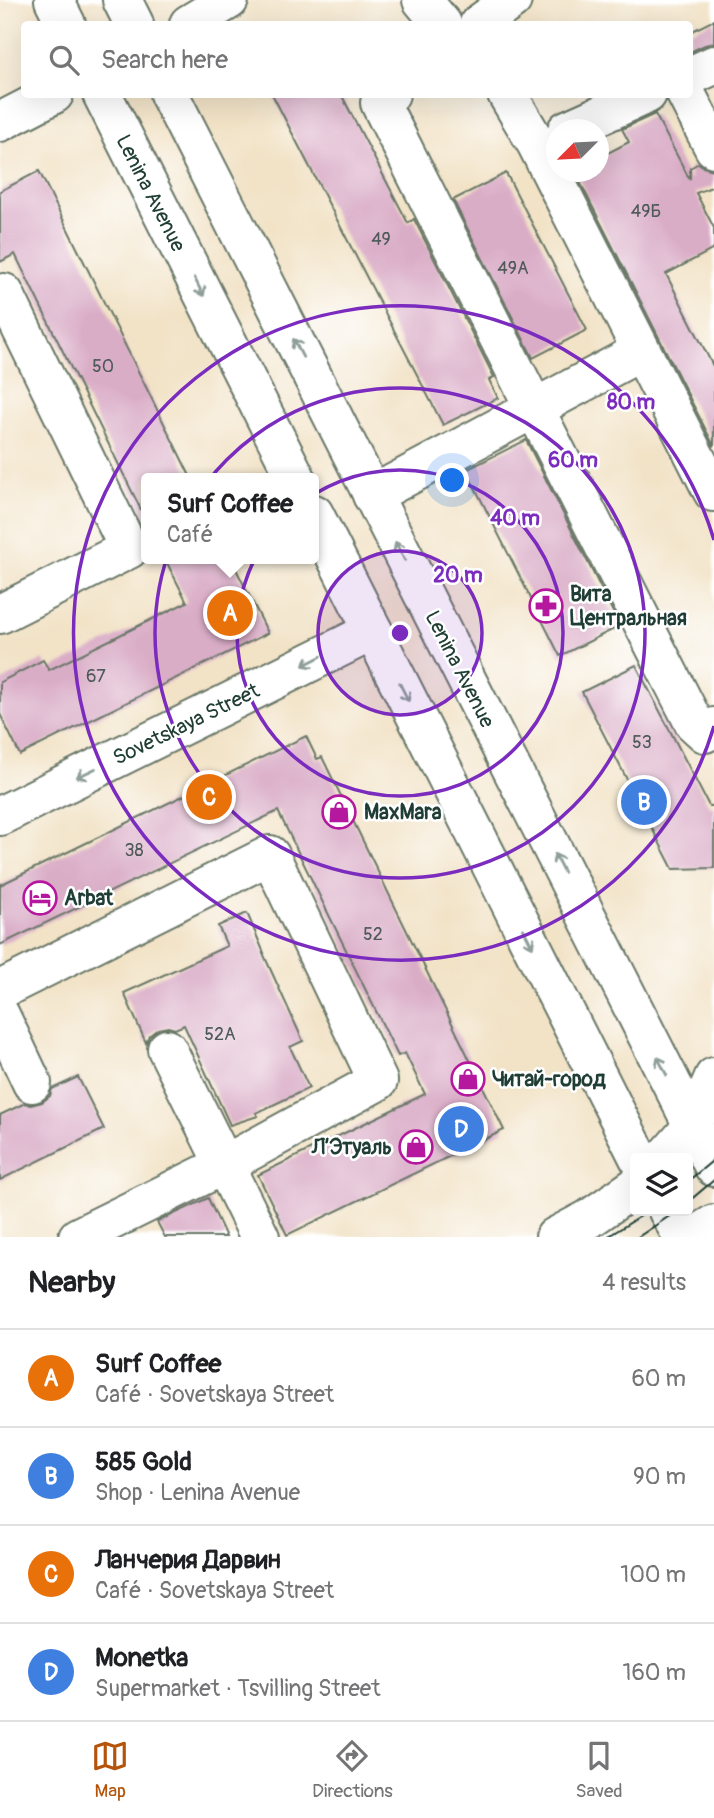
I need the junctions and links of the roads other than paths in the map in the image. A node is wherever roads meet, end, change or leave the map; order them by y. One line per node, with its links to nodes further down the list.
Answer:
1 (54, 0): 6 (main road)
2 (122, 0): 7 (main road)
3 (229, 0): 8 (main road)
4 (422, 0): 9 (main road)
5 (512, 0): 10 (main road)
6 (64, 21)
7 (132, 21)
8 (194, 21)
9 (440, 21)
10 (483, 21)
11 (714, 65): 12 (main road)
12 (693, 75)
13 (46, 98): 21 (main road)
14 (104, 98): 28 (main road, Lenina Avenue, one-way to 28)
15 (171, 98): 30 (main road, Lenina Avenue, one-way to 15)
16 (386, 98): 27 (main road)
17 (512, 98): 22 (main road)
18 (638, 98): 20 (main road)
19 (688, 98): 23 (main road)
20 (591, 119)
21 (0, 122)
22 (546, 129)
23 (714, 148)
24 (572, 182): 26 (main road)
25 (0, 295): 32 (main road)
26 (640, 352): 27 (main road); 29 (main road)
27 (534, 407): 30 (main road); 34 (main road)
28 (293, 473)
29 (713, 492)
30 (372, 495): 41 (main road, Lenina Avenue, one-way to 30)
31 (319, 524): 33 (main road)
32 (0, 614)
33 (373, 631): 35 (main road, Sovetskaya Street, one-way to 35); 42 (main road, one-way to 42)
34 (714, 727)
35 (2, 810)
36 (0, 990): 44 (main road)
37 (0, 1015): 40 (main road)
38 (167, 1049): 44 (main road)
39 (714, 1077): 41 (main road)
40 (32, 1083)
41 (693, 1126): 43 (main road); 45 (main road, Lenina Avenue)
42 (636, 1153)
43 (669, 1153)
44 (224, 1164): 49 (main road); 50 (main road)
45 (714, 1167)
46 (630, 1191): 51 (main road)
47 (671, 1216): 52 (main road)
48 (714, 1224): 53 (main road)
49 (78, 1237)
50 (260, 1237)
51 (555, 1237)
52 (683, 1237)
53 (693, 1237)

